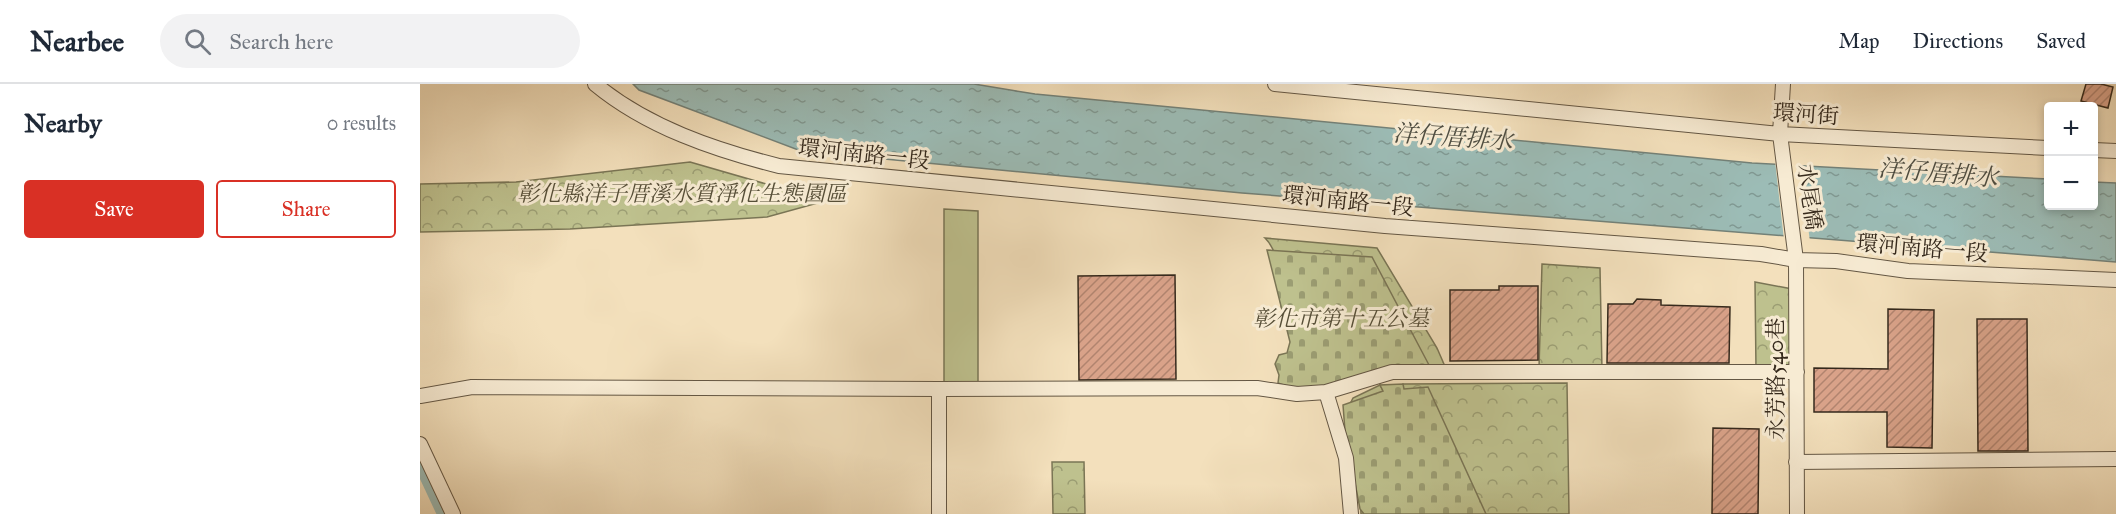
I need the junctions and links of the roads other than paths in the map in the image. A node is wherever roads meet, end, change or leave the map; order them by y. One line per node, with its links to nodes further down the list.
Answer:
1 (595, 84): 9 (street, 環河南路一段)
2 (1275, 84): 4 (street, 環河街)
3 (1783, 84): 4 (street, 水尾橋)
4 (1780, 134): 5 (street, 環河街); 8 (street, 水尾橋)
5 (2044, 148)
6 (2098, 150): 7 (street)
7 (2116, 151)
8 (1796, 245): 9 (street, 永芳路540巷)
9 (1796, 260): 10 (street, 環河南路一段); 11 (street, 永芳路540巷)
10 (2116, 280)
11 (1797, 372): 13 (street); 17 (street, 永芳路540巷)
12 (939, 389): 13 (street); 14 (street); 19 (street)
13 (1326, 392): 20 (street)
14 (420, 396)
15 (420, 444): 18 (street)
16 (2116, 459): 17 (street)
17 (1796, 462): 21 (street, 永芳路540巷)
18 (453, 514)
19 (939, 514)
20 (1351, 514)
21 (1797, 514)

